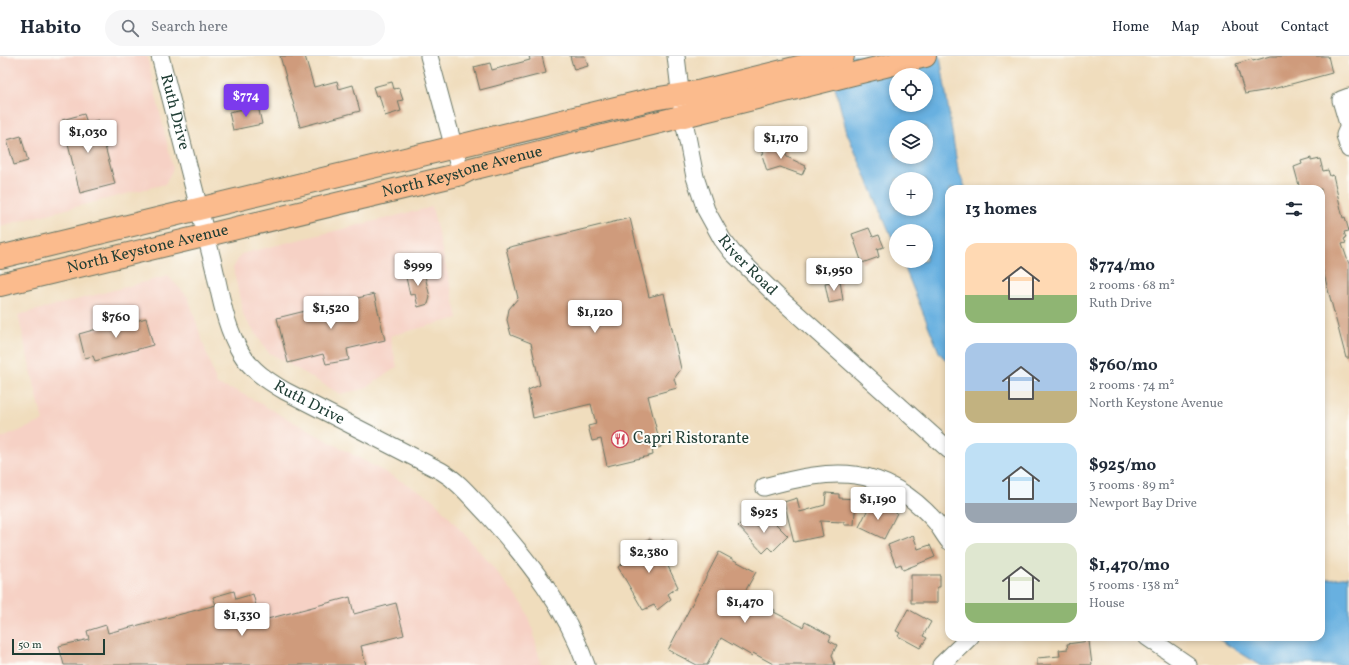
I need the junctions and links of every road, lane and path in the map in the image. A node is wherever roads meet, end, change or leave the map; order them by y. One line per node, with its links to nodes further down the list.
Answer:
1 (160, 56): 13 (street, Ruth Drive)
2 (429, 56): 10 (street)
3 (676, 56): 8 (street, River Road)
4 (843, 56): 6 (main road, North Keystone Avenue)
5 (925, 56): 6 (main road, North Keystone Avenue)
6 (806, 75): 8 (main road, North Keystone Avenue)
7 (1345, 99): 9 (street)
8 (682, 106): 10 (main road, North Keystone Avenue); 12 (main road, North Keystone Avenue); 17 (street, River Road)
9 (1349, 127): 11 (street)
10 (454, 148): 12 (street); 13 (main road, North Keystone Avenue)
11 (1349, 149)
12 (461, 174): 14 (main road, North Keystone Avenue)
13 (199, 209): 14 (street, Ruth Drive); 15 (main road, North Keystone Avenue)
14 (206, 236): 16 (main road, North Keystone Avenue); 22 (street, Ruth Drive)
15 (0, 257)
16 (0, 285)
17 (945, 446)
18 (764, 487): 19 (street)
19 (945, 536)
20 (966, 641): 23 (street)
21 (1153, 641): 24 (street)
22 (586, 665)
23 (941, 665)
24 (1188, 665)

